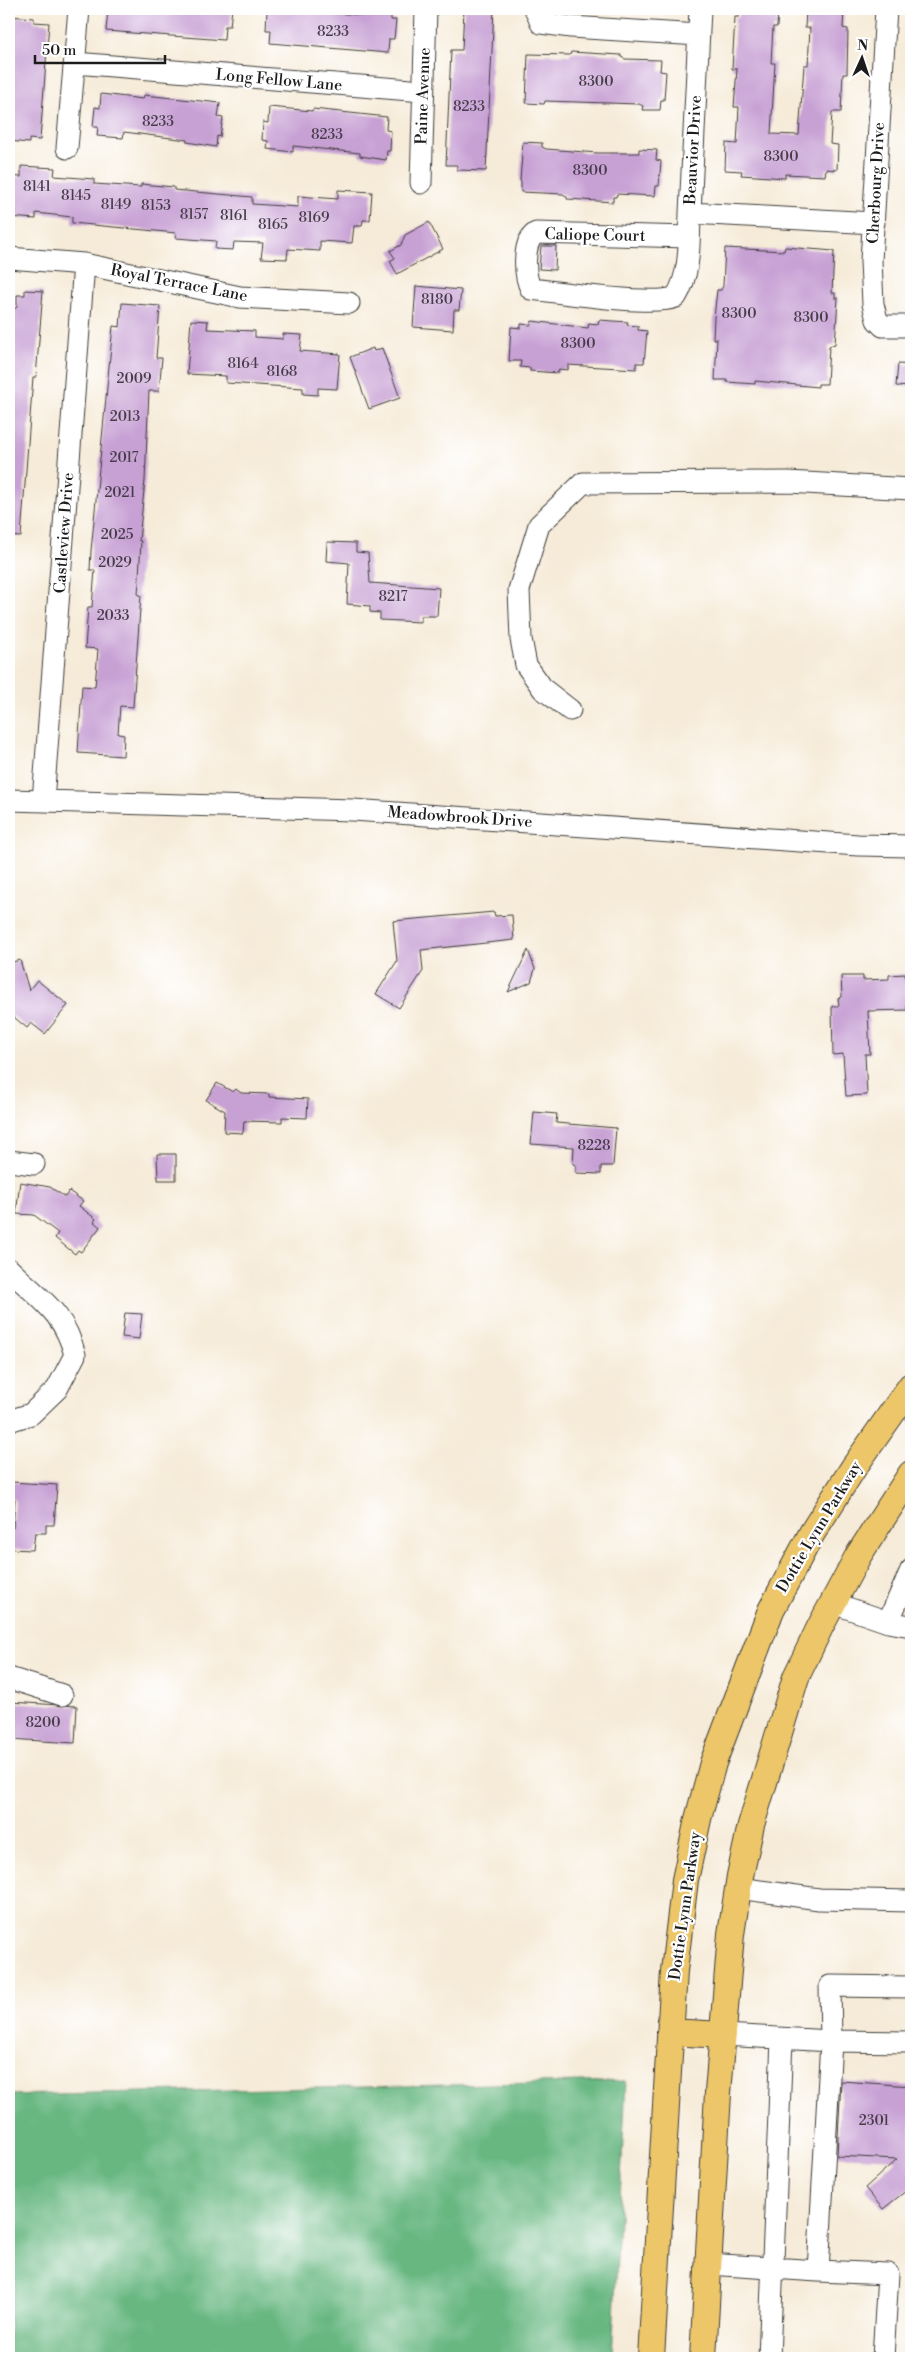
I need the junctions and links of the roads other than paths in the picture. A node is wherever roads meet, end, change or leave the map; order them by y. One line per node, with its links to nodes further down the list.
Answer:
1 (79, 9): 7 (street)
2 (426, 9): 8 (street, Paine Avenue)
3 (535, 9): 6 (street)
4 (700, 9): 6 (street, Beauvior Drive)
5 (886, 9): 12 (street, Cherbourg Drive)
6 (699, 35): 11 (street, Beauvior Drive)
7 (75, 63): 8 (street, Long Fellow Lane); 9 (street)
8 (423, 91): 10 (street, Paine Avenue)
9 (67, 148)
10 (421, 183)
11 (690, 213): 12 (street); 13 (street, Beauvior Drive)
12 (874, 223): 18 (street, Cherbourg Drive)
13 (689, 237): 16 (street, Beauvior Drive); 16 (street, Caliope Court)
14 (9, 258): 15 (street, Royal Terrace Lane)
15 (84, 264): 17 (street, Royal Terrace Lane); 22 (street, Castleview Drive)
16 (681, 289)
17 (349, 303)
18 (911, 326)
19 (911, 489): 20 (street)
20 (570, 710)
21 (9, 800): 22 (street, Meadowbrook Drive)
22 (43, 801): 23 (street, Meadowbrook Drive)
23 (911, 846)
24 (9, 1161): 25 (street)
25 (34, 1164)
26 (9, 1268): 28 (street)
27 (911, 1386): 39 (main road, Dottie Lynn Parkway)
28 (9, 1421)
29 (911, 1474): 31 (main road)
30 (911, 1570): 32 (street)
31 (833, 1603): 32 (street); 36 (main road)
32 (888, 1622): 33 (street)
33 (911, 1626)
34 (9, 1678): 35 (street)
35 (62, 1695)
36 (738, 1888): 37 (street); 40 (main road)
37 (911, 1901)
38 (911, 1988): 42 (street)
39 (670, 2032): 40 (main road); 47 (main road, Dottie Lynn Parkway)
40 (723, 2035): 41 (street); 44 (main road)
41 (782, 2039): 42 (street); 45 (street)
42 (831, 2042): 43 (street); 46 (street)
43 (911, 2042)
44 (708, 2264): 45 (street); 48 (main road)
45 (773, 2267): 46 (street); 49 (street)
46 (818, 2271): 50 (street)
47 (651, 2358)
48 (703, 2358)
49 (769, 2358)
50 (883, 2358)

